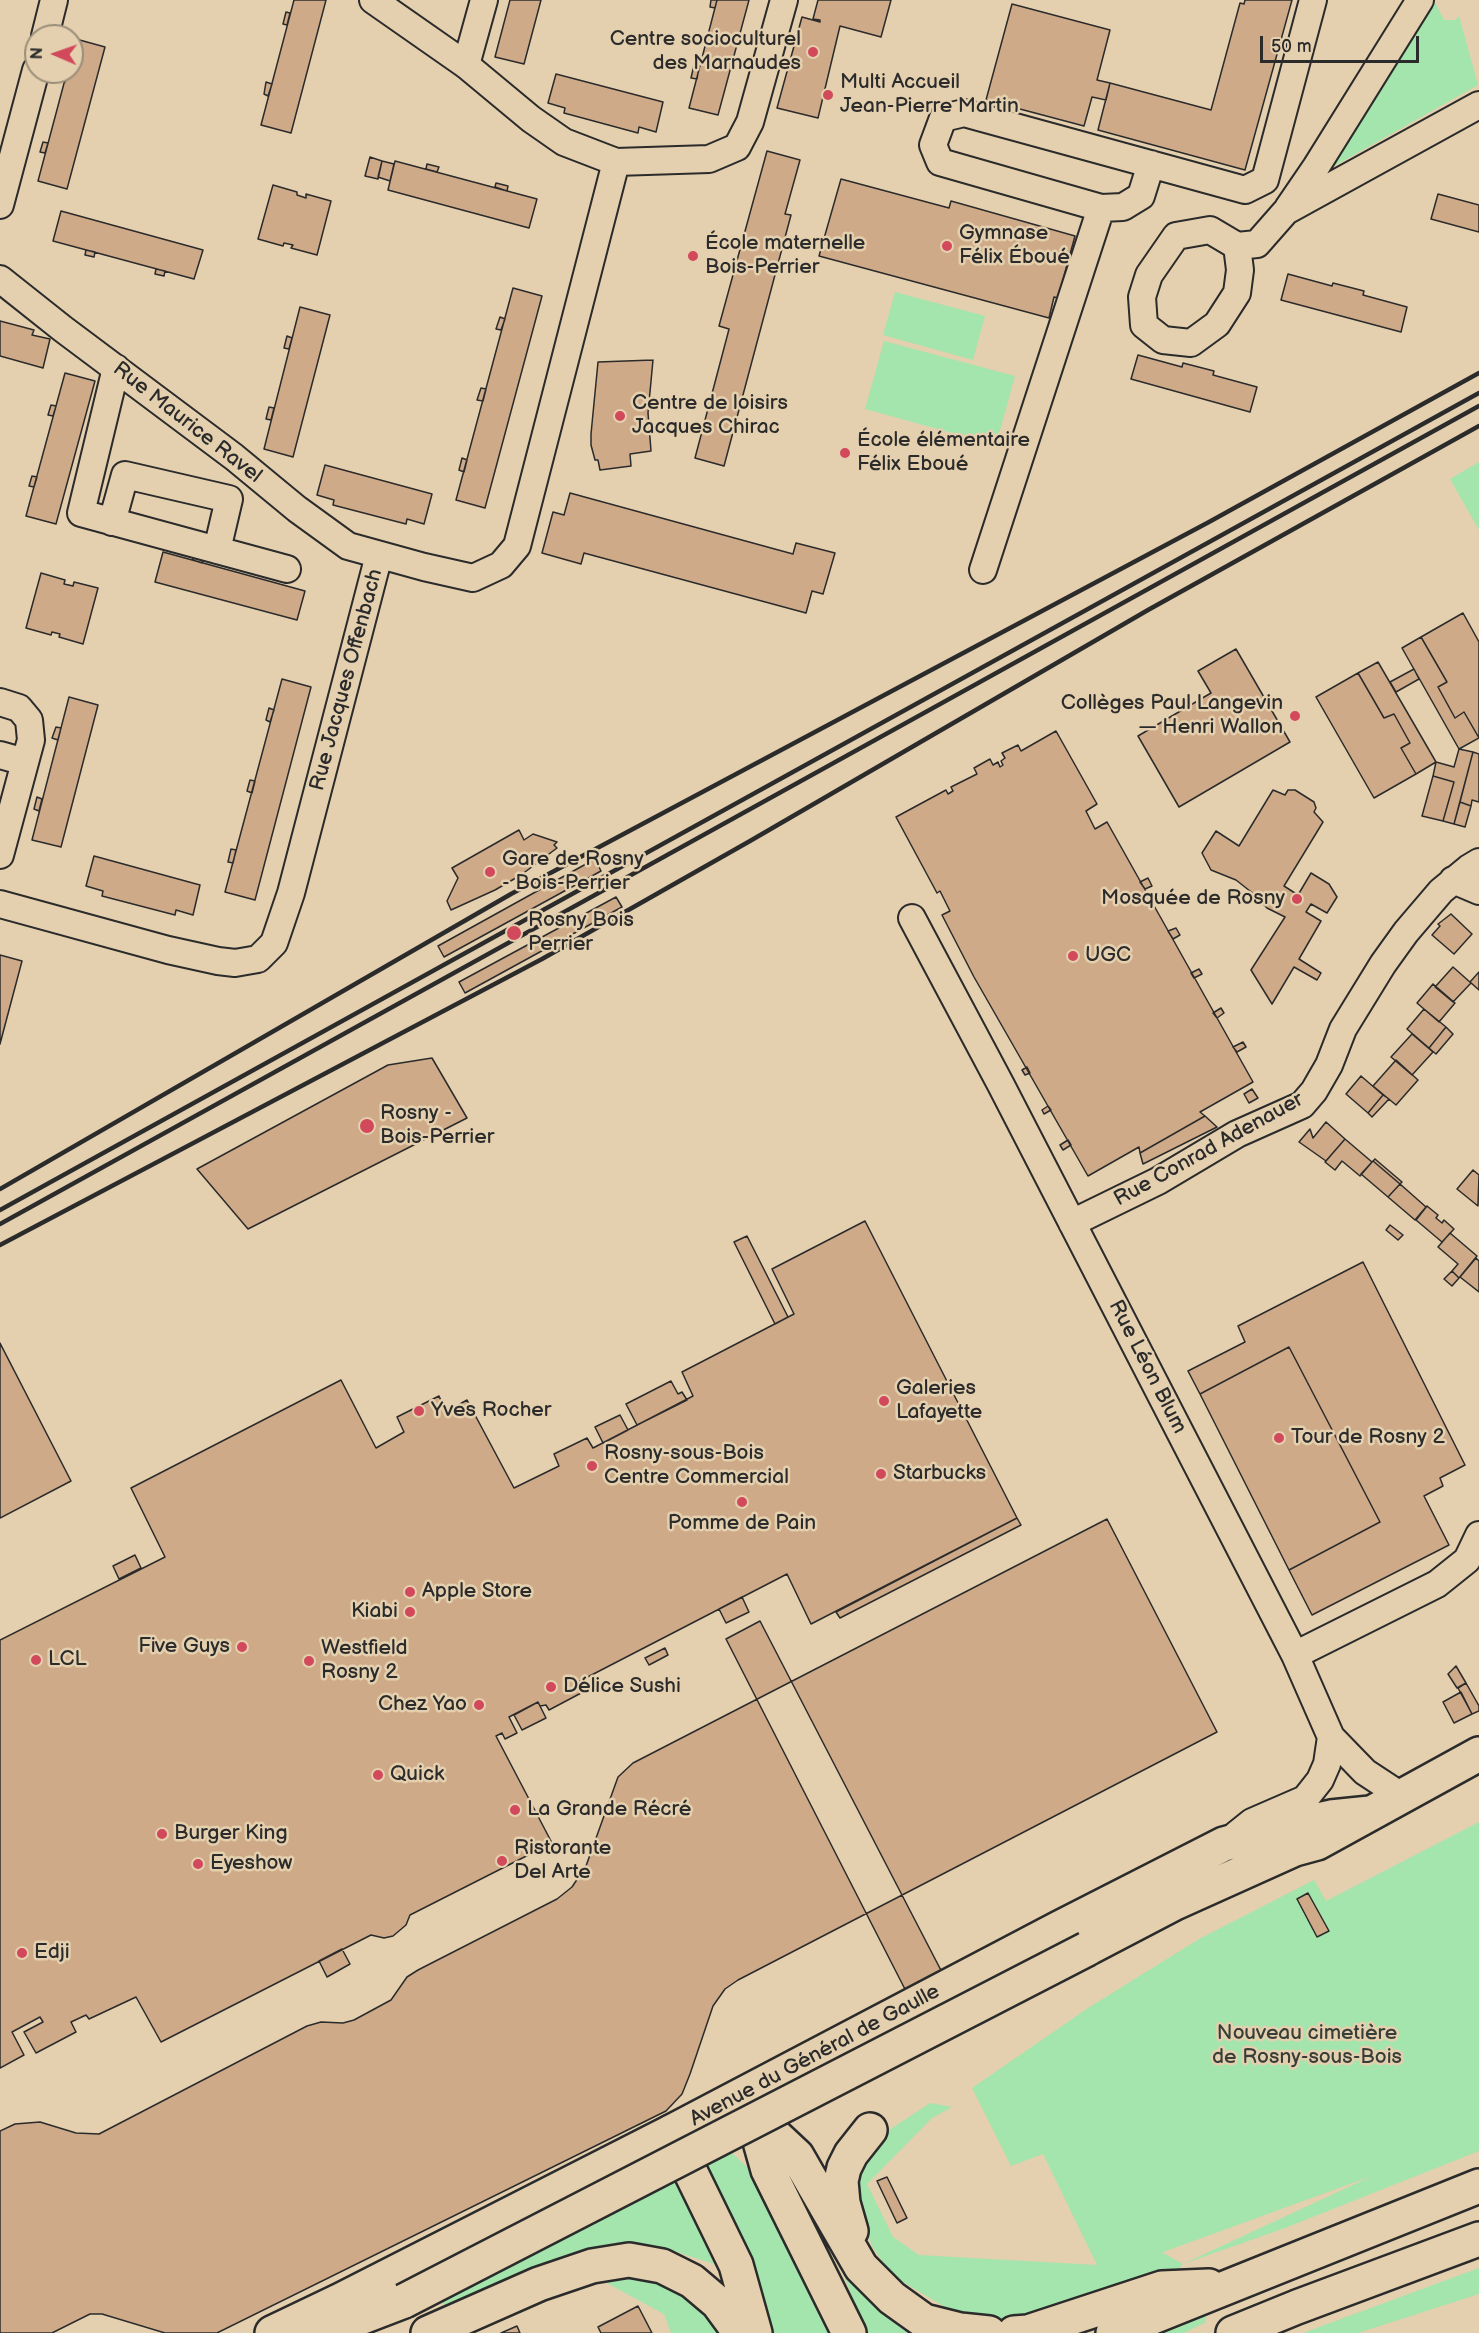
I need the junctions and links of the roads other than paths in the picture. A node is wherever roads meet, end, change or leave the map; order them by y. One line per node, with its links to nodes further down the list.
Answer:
1 (54, 0): 7 (street)
2 (373, 0): 8 (street)
3 (484, 0): 8 (street)
4 (784, 0): 11 (street)
5 (1313, 0): 12 (street)
6 (1420, 0): 15 (street)
7 (48, 24)
8 (466, 65): 11 (street)
9 (32, 84): 13 (street)
10 (1479, 105): 15 (street)
11 (616, 162): 21 (street, Rue Jacques Offenbach)
12 (1151, 164): 14 (street); 14 (street)
13 (0, 205)
14 (1101, 208): 23 (street)
15 (1286, 211): 16 (street)
16 (1237, 246): 16 (street)
17 (0, 279): 18 (street, Rue Maurice Ravel)
18 (116, 368): 19 (street); 21 (street, Rue Maurice Ravel)
19 (112, 522): 20 (street); 20 (street)
20 (218, 550): 22 (street)
21 (379, 555): 31 (street, Rue Jacques Offenbach)
22 (287, 569)
23 (983, 570)
24 (0, 702): 26 (street)
25 (0, 755): 26 (street)
26 (25, 762): 27 (street)
27 (1, 848)
28 (1479, 862): 29 (street, Rue Conrad Adenauer)
29 (1453, 880): 30 (street); 33 (street, Rue Conrad Adenauer)
30 (1479, 891)
31 (0, 904)
32 (912, 918): 33 (street, Rue Léon Blum)
33 (1072, 1223): 35 (street, Rue Léon Blum)
34 (1479, 1535): 35 (street)
35 (1295, 1655): 36 (street, Rue Léon Blum)
36 (1331, 1737): 38 (street, Rue Léon Blum); 40 (street)
37 (1479, 1754): 38 (main road, Avenue du Général de Gaulle)
38 (1402, 1797): 39 (main road, Avenue du Général de Gaulle)
39 (1370, 1813): 40 (main road, Avenue du Général de Gaulle); 48 (main road, Avenue du Général de Gaulle, bridge)
40 (1224, 1844): 41 (main road, Avenue du Général de Gaulle)
41 (747, 2103): 43 (main road, Avenue du Général de Gaulle); 46 (main road); 55 (main road)
42 (870, 2130): 46 (main road)
43 (671, 2132): 49 (main road, Avenue du Général de Gaulle); 54 (main road)
44 (1479, 2186): 47 (main road)
45 (1479, 2240): 59 (main road)
46 (861, 2267): 56 (main road)
47 (1235, 2285): 57 (main road); 58 (main road)
48 (404, 2301): 50 (main road, Avenue du Général de Gaulle); 51 (main road, Avenue du Général de Gaulle)
49 (272, 2333)
50 (321, 2333)
51 (350, 2333)
52 (428, 2333): 53 (main road)
53 (740, 2333)
54 (755, 2333)
55 (849, 2333)
56 (989, 2333)
57 (1014, 2333)
58 (1113, 2333)
59 (1233, 2333)

